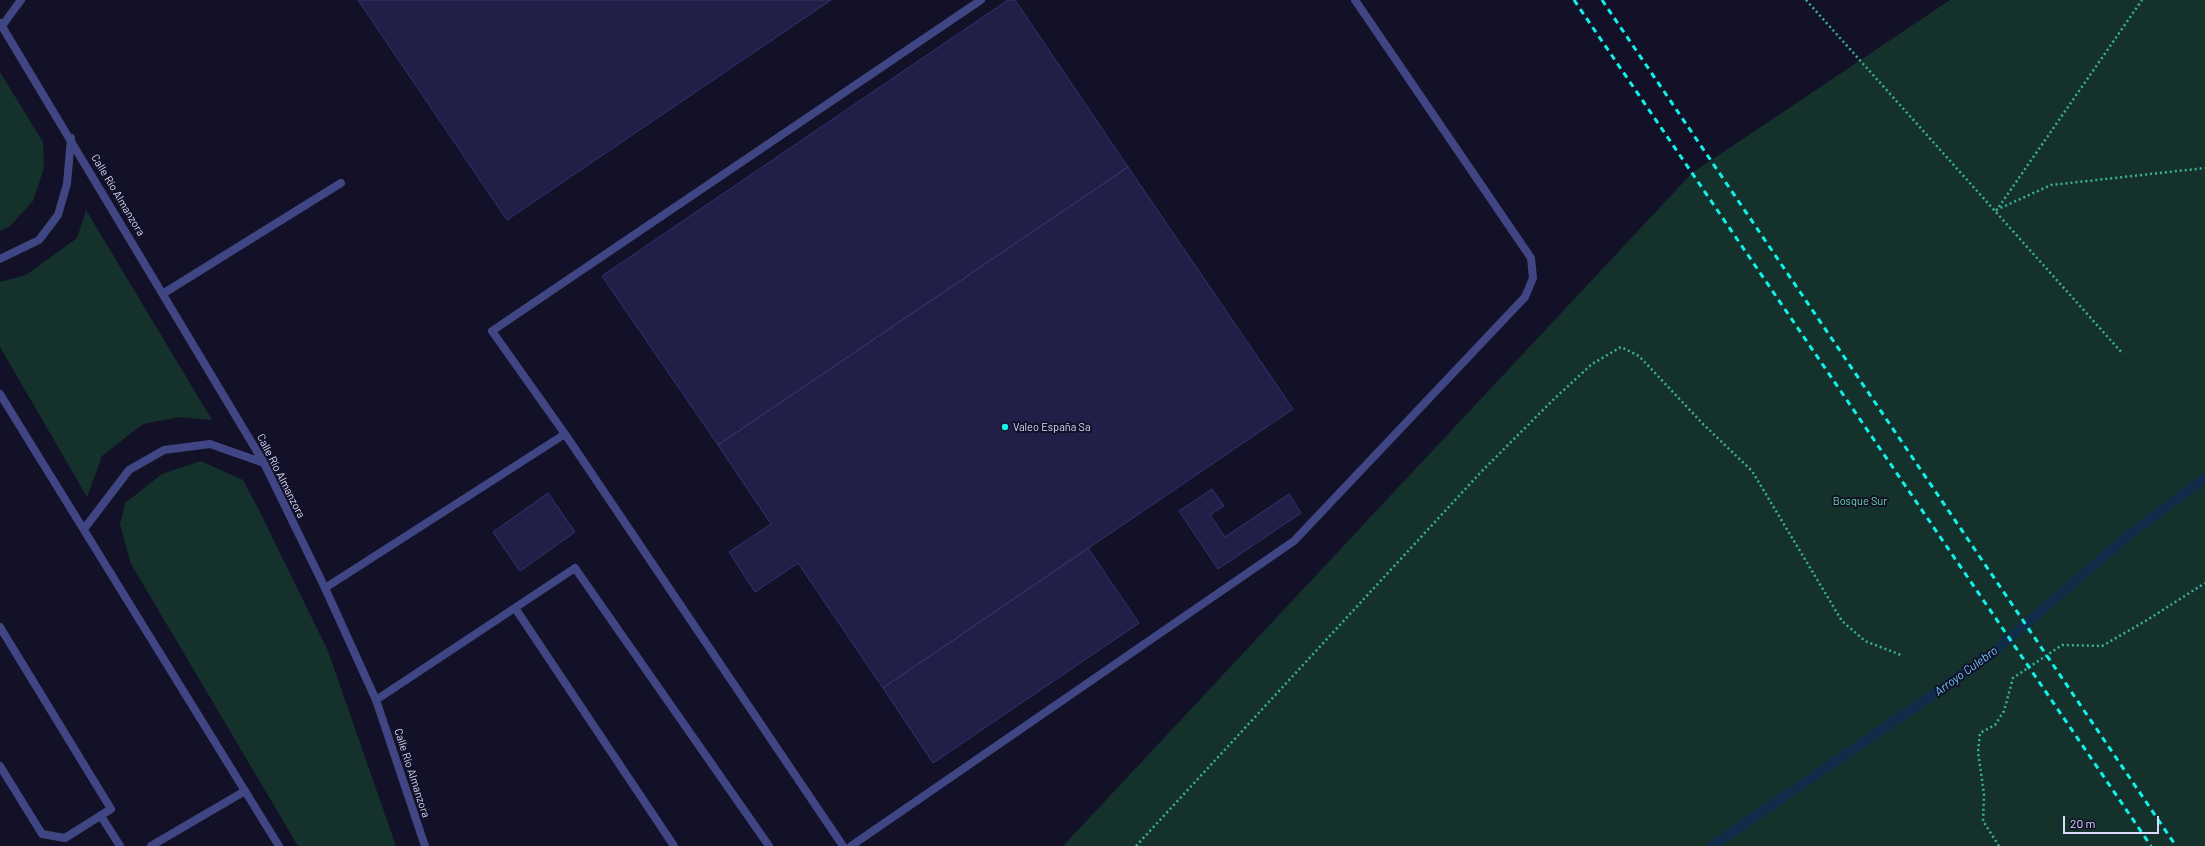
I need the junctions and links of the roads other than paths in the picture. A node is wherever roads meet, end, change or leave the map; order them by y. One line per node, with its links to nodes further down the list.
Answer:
1 (21, 0): 4 (street)
2 (981, 0): 10 (street)
3 (1355, 0): 27 (street)
4 (1, 24): 5 (street, Calle Río Almanzora)
5 (71, 138): 7 (street); 8 (street, Calle Río Almanzora)
6 (341, 183): 8 (street)
7 (0, 258)
8 (164, 293): 11 (street, Calle Río Almanzora)
9 (0, 394): 12 (street)
10 (564, 434): 13 (street); 26 (street)
11 (264, 463): 12 (street); 13 (street, Calle Río Almanzora)
12 (84, 529): 18 (street)
13 (325, 588): 16 (street, Calle Río Almanzora)
14 (515, 608): 16 (street); 24 (street); 25 (street)
15 (0, 627): 19 (street)
16 (376, 700): 23 (street, Calle Río Almanzora)
17 (0, 766): 19 (street)
18 (245, 791): 21 (street); 22 (street)
19 (101, 816): 20 (street)
20 (120, 846)
21 (151, 846)
22 (279, 846)
23 (425, 846)
24 (674, 846)
25 (769, 846)
26 (842, 846)
27 (851, 846)

